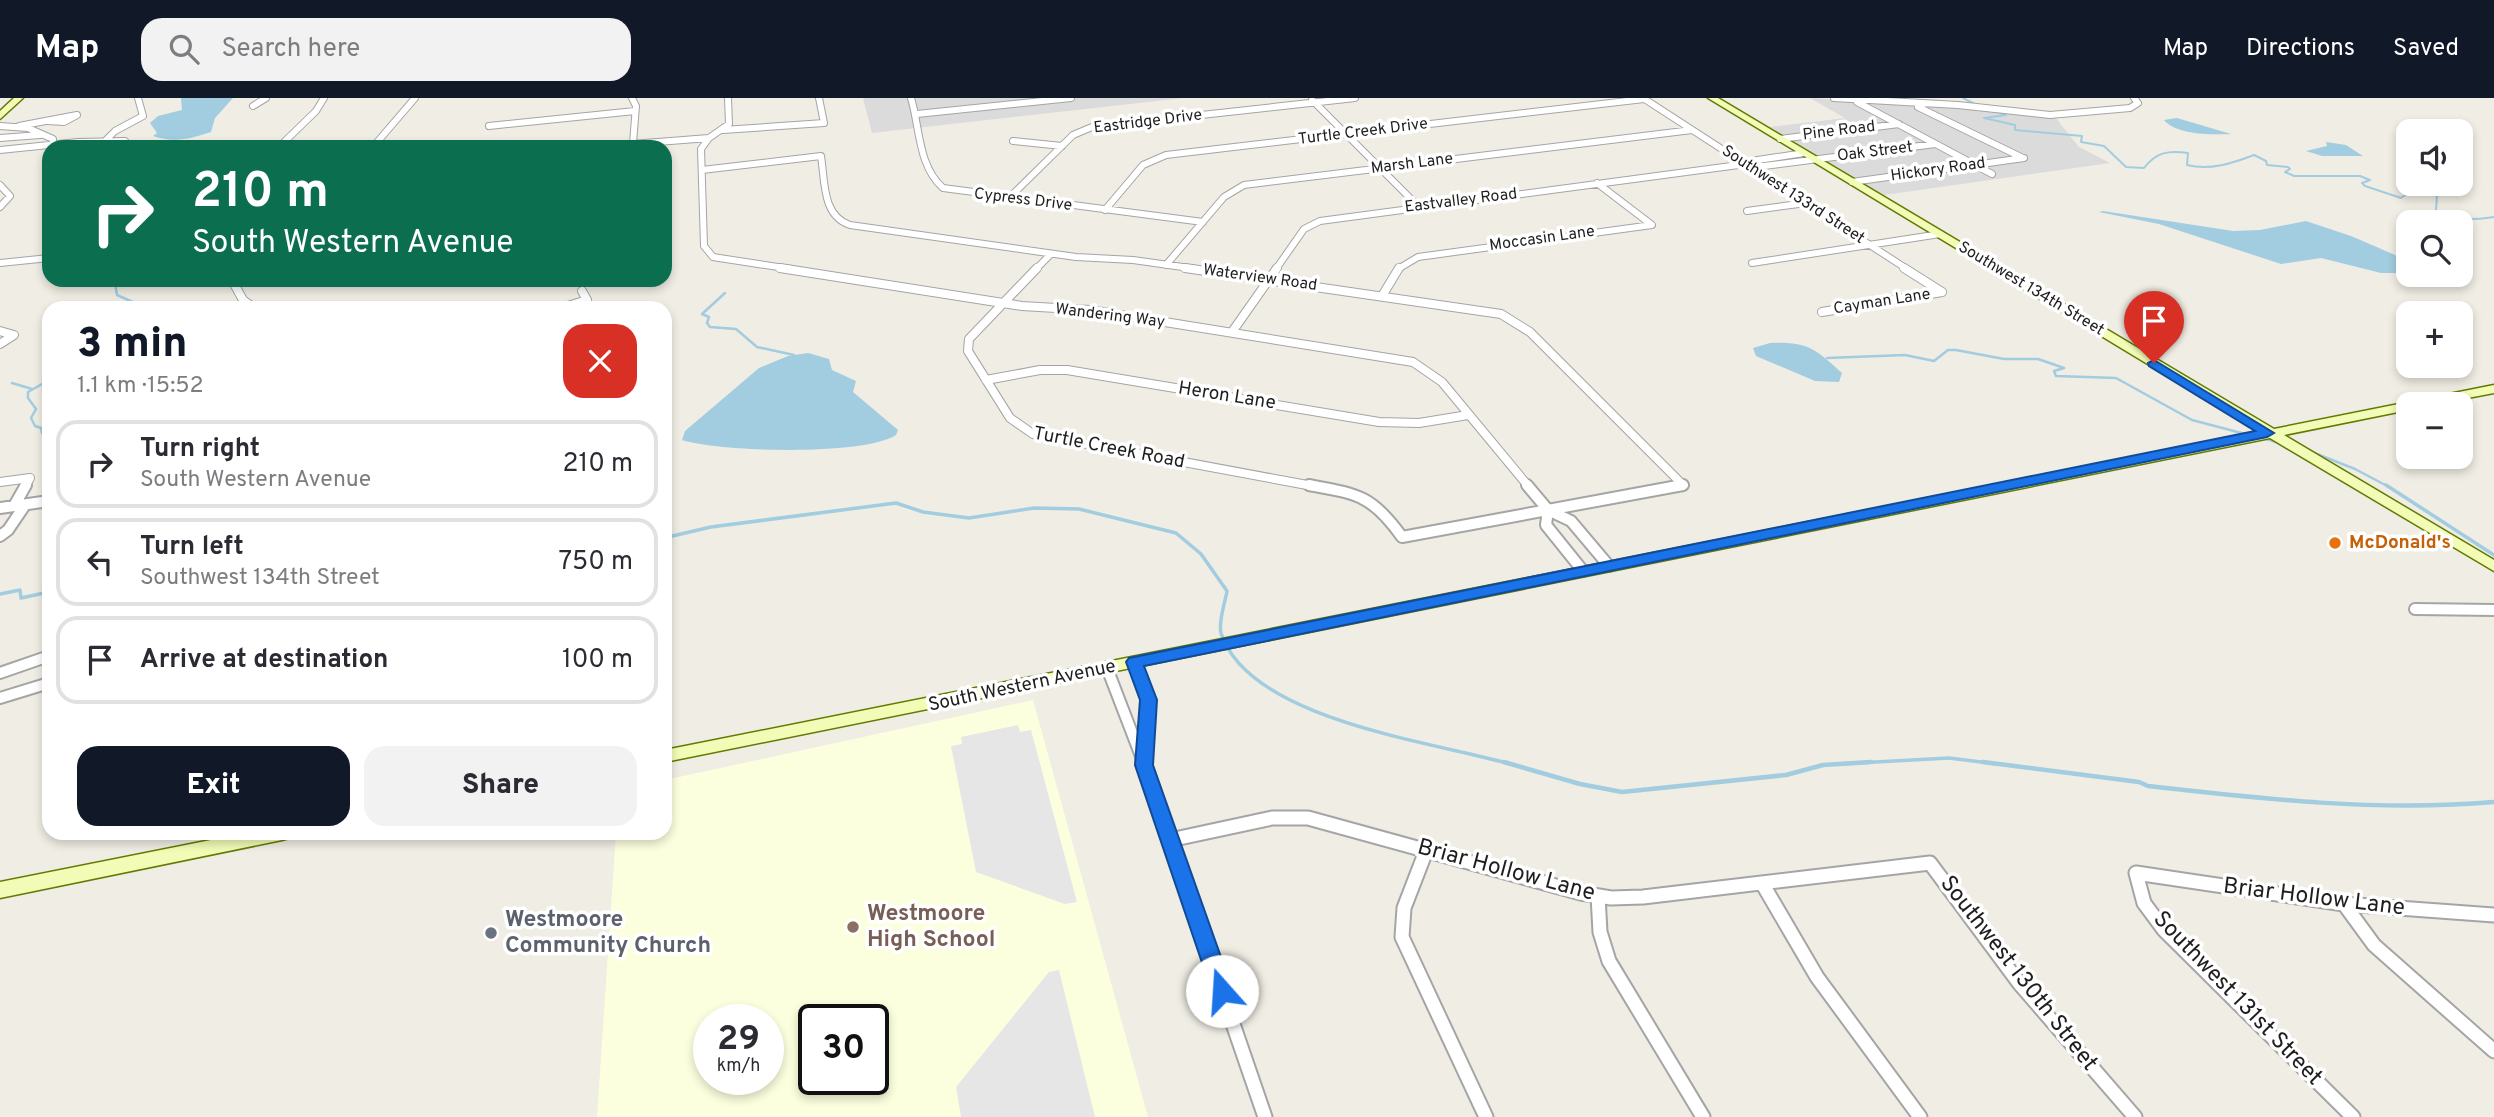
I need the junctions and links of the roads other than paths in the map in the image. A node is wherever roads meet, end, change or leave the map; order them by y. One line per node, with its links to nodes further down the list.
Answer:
1 (19, 98): 22 (main road)
2 (138, 98): 36 (street)
3 (266, 98): 19 (street)
4 (324, 98): 37 (street)
5 (415, 98): 38 (street)
6 (632, 98): 20 (street)
7 (728, 98): 28 (street)
8 (819, 98): 28 (street)
9 (911, 98): 21 (street, Cypress Drive)
10 (1071, 98): 21 (street)
11 (1355, 98): 16 (street, Eastridge Drive)
12 (1712, 98): 34 (main road, Southwest 134th Street)
13 (1834, 98): 17 (street)
14 (2134, 98): 18 (street)
15 (1643, 99): 29 (street, Southwest 133rd Street); 31 (street, Turtle Creek Drive)
16 (1312, 100): 31 (street); 44 (street, Eastridge Drive)
17 (1855, 100): 18 (street); 24 (street)
18 (1902, 102): 48 (street, Hickory Road)
19 (253, 106)
20 (635, 111): 27 (street); 39 (street)
21 (917, 114): 55 (street, Cypress Drive)
22 (0, 116)
23 (47, 121): 26 (street)
24 (1899, 124): 34 (street, Pine Road); 43 (street)
25 (0, 126): 26 (street)
26 (19, 126): 30 (street)
27 (489, 126)
28 (723, 130): 33 (street)
29 (1692, 130): 47 (street, Southwest 133rd Street); 49 (street, Marsh Lane)
30 (46, 134): 32 (street); 35 (street)
31 (1346, 134): 49 (street); 59 (street, Turtle Creek Drive)
32 (0, 138)
33 (709, 138): 40 (street); 50 (street, Wandering Way)
34 (1780, 139): 46 (main road, Southwest 134th Street)
35 (54, 140)
36 (106, 140)
37 (286, 140)
38 (379, 140)
39 (633, 140)
40 (672, 140)
41 (1013, 141): 44 (street)
42 (42, 144): 45 (street)
43 (1935, 144): 46 (street, Oak Street); 48 (street)
44 (1062, 146): 55 (street, Eastridge Drive)
45 (0, 148)
46 (1810, 156): 47 (street, Eastvalley Road); 47 (street, Eastvalley Road); 52 (main road, Southwest 134th Street)
47 (1746, 164): 53 (street, Eastvalley Road); 56 (street, Southwest 133rd Street)
48 (1976, 166): 51 (street); 52 (street, Hickory Road)
49 (1381, 168): 58 (street); 61 (street, Marsh Lane)
50 (702, 170): 64 (street, Waterview Road); 74 (street, Wandering Way)
51 (1992, 174)
52 (1852, 182): 62 (main road, Southwest 134th Street)
53 (1597, 183): 58 (street, Eastvalley Road); 72 (street, Moccasin Lane)
54 (0, 185): 57 (street)
55 (1009, 198): 59 (street, Cypress Drive)
56 (1806, 203): 60 (street); 63 (street, Southwest 133rd Street)
57 (0, 207)
58 (1419, 207): 69 (street, Eastvalley Road)
59 (1104, 209): 61 (street, Cypress Drive)
60 (1747, 211)
61 (1203, 222): 68 (street, Marsh Lane)
62 (1940, 234): 63 (street); 84 (main road, Southwest 134th Street)
63 (1871, 245): 67 (street); 71 (street, Southwest 133rd Street)
64 (1051, 254): 68 (street, Waterview Road); 74 (street, Turtle Creek Road)
65 (42, 258): 66 (street)
66 (0, 261)
67 (1752, 263)
68 (1166, 265): 69 (street, Waterview Road)
69 (1269, 279): 72 (street, Waterview Road); 77 (street, Eastvalley Road)
70 (582, 291): 73 (street)
71 (1942, 292): 75 (street, Cayman Lane)
72 (1382, 296): 89 (street, Waterview Road)
73 (584, 301)
74 (1003, 303): 77 (street, Wandering Way); 79 (street, Turtle Creek Road)
75 (1822, 312)
76 (0, 331): 78 (street)
77 (1232, 332): 83 (street, Wandering Way)
78 (0, 344)
79 (986, 380): 83 (street, Heron Lane); 89 (street, Turtle Creek Road)
80 (2494, 389): 81 (main road)
81 (2473, 393)
82 (2396, 408): 84 (main road, South Western Avenue)
83 (1468, 415): 89 (street, Wandering Way)
84 (2267, 433): 91 (main road, South Western Avenue); 92 (main road, Southwest 134th Street)
85 (0, 482): 87 (street)
86 (42, 502): 87 (street)
87 (19, 506): 88 (street); 90 (street)
88 (0, 508)
89 (1548, 510): 91 (street, Wandering Way); 93 (street, Wandering Way)
90 (0, 536)
91 (1609, 566): 93 (main road, South Western Avenue)
92 (2494, 566)
93 (1583, 571): 97 (main road, South Western Avenue)
94 (2415, 608): 95 (street)
95 (2494, 610)
96 (42, 658): 99 (street)
97 (1135, 662): 98 (main road, South Western Avenue); 103 (street)
98 (1107, 668): 102 (main road, South Western Avenue); 103 (street)
99 (0, 673)
100 (42, 685): 101 (street)
101 (0, 698)
102 (672, 755)
103 (1144, 765): 105 (street)
104 (247, 840): 110 (main road)
105 (1170, 840): 106 (street, Briar Hollow Lane); 115 (street)
106 (1426, 851): 111 (street, Briar Hollow Lane); 116 (street)
107 (1930, 863): 109 (street, Briar Hollow Lane); 119 (street, Southwest 130th Street)
108 (2136, 873): 112 (street, Briar Hollow Lane); 120 (street, Southwest 131st Street)
109 (1762, 883): 111 (street, Briar Hollow Lane); 118 (street)
110 (0, 890)
111 (1598, 896): 117 (street)
112 (2344, 904): 113 (street, Briar Hollow Lane); 114 (street)
113 (2494, 915)
114 (2494, 1051)
115 (1265, 1117)
116 (1486, 1117)
117 (1703, 1117)
118 (1920, 1117)
119 (2135, 1117)
120 (2353, 1117)

